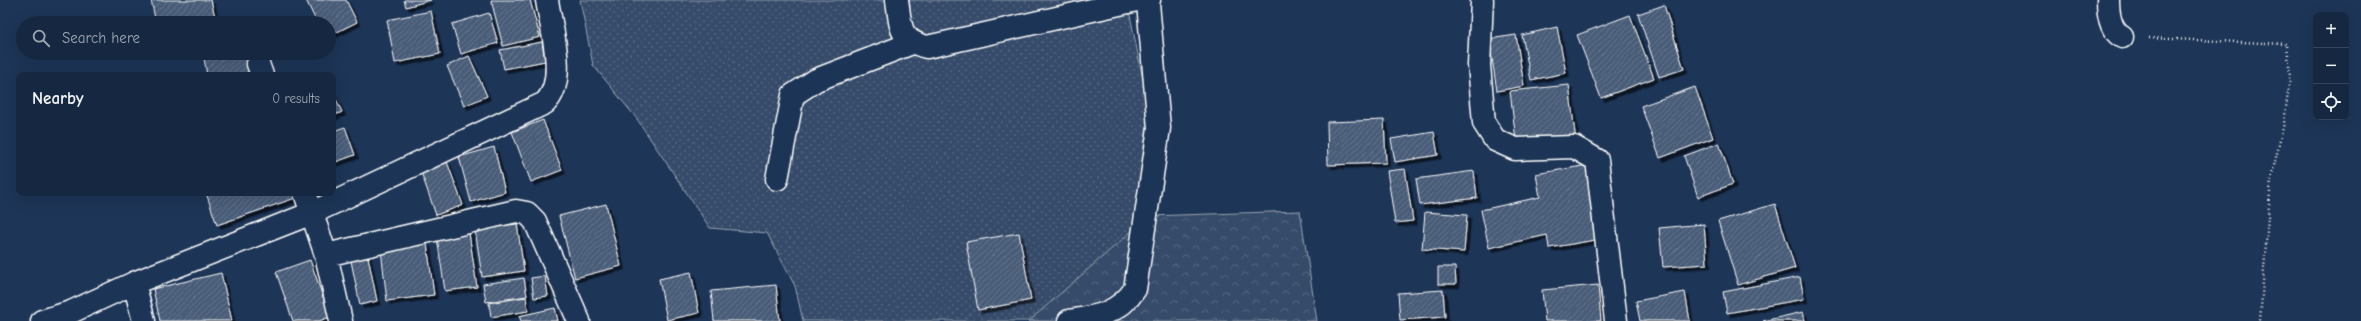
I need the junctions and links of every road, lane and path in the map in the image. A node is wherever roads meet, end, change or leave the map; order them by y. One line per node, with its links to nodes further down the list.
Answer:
1 (547, 0): 10 (street)
2 (897, 0): 8 (street)
3 (1137, 0): 8 (street)
4 (1149, 0): 19 (street)
5 (1482, 0): 20 (street)
6 (2108, 0): 7 (street)
7 (2122, 37): 21 (path)
8 (912, 43): 9 (street)
9 (777, 179)
10 (336, 192)
11 (326, 196): 12 (street)
12 (309, 203): 13 (street); 14 (street)
13 (326, 255): 17 (street); 18 (street)
14 (134, 283): 15 (street); 16 (street)
15 (42, 321)
16 (144, 321)
17 (341, 321)
18 (579, 321)
19 (1069, 321)
20 (1616, 321)
21 (2260, 321)

